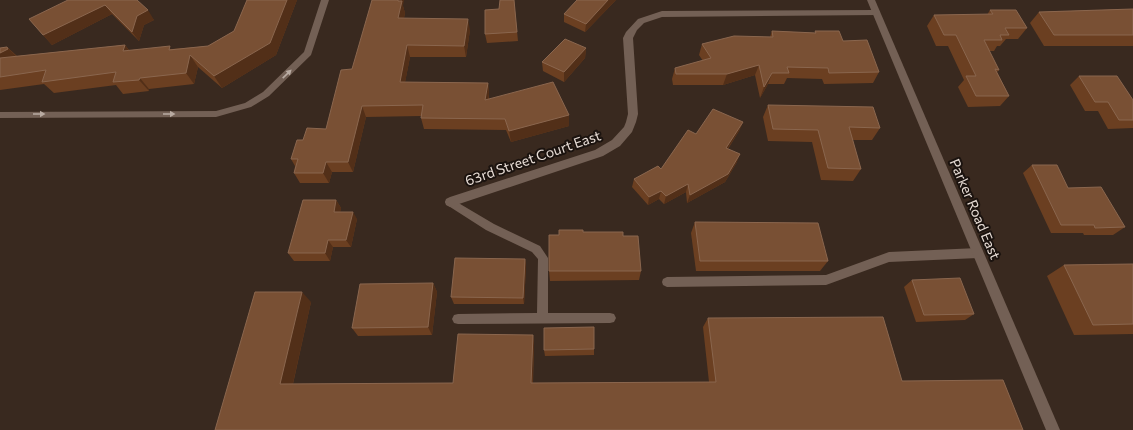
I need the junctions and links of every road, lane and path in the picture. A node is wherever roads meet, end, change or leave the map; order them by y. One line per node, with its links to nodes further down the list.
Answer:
1 (325, 0): 4 (lane, one-way to 1)
2 (871, 0): 3 (street, Parker Road East)
3 (876, 13): 5 (street, 63rd Street Court East); 6 (street, Parker Road East)
4 (0, 115)
5 (450, 202): 10 (lane)
6 (978, 253): 7 (lane); 11 (street, Parker Road East)
7 (667, 282)
8 (610, 318): 10 (lane)
9 (458, 319): 10 (lane)
10 (542, 319)
11 (1053, 430)

